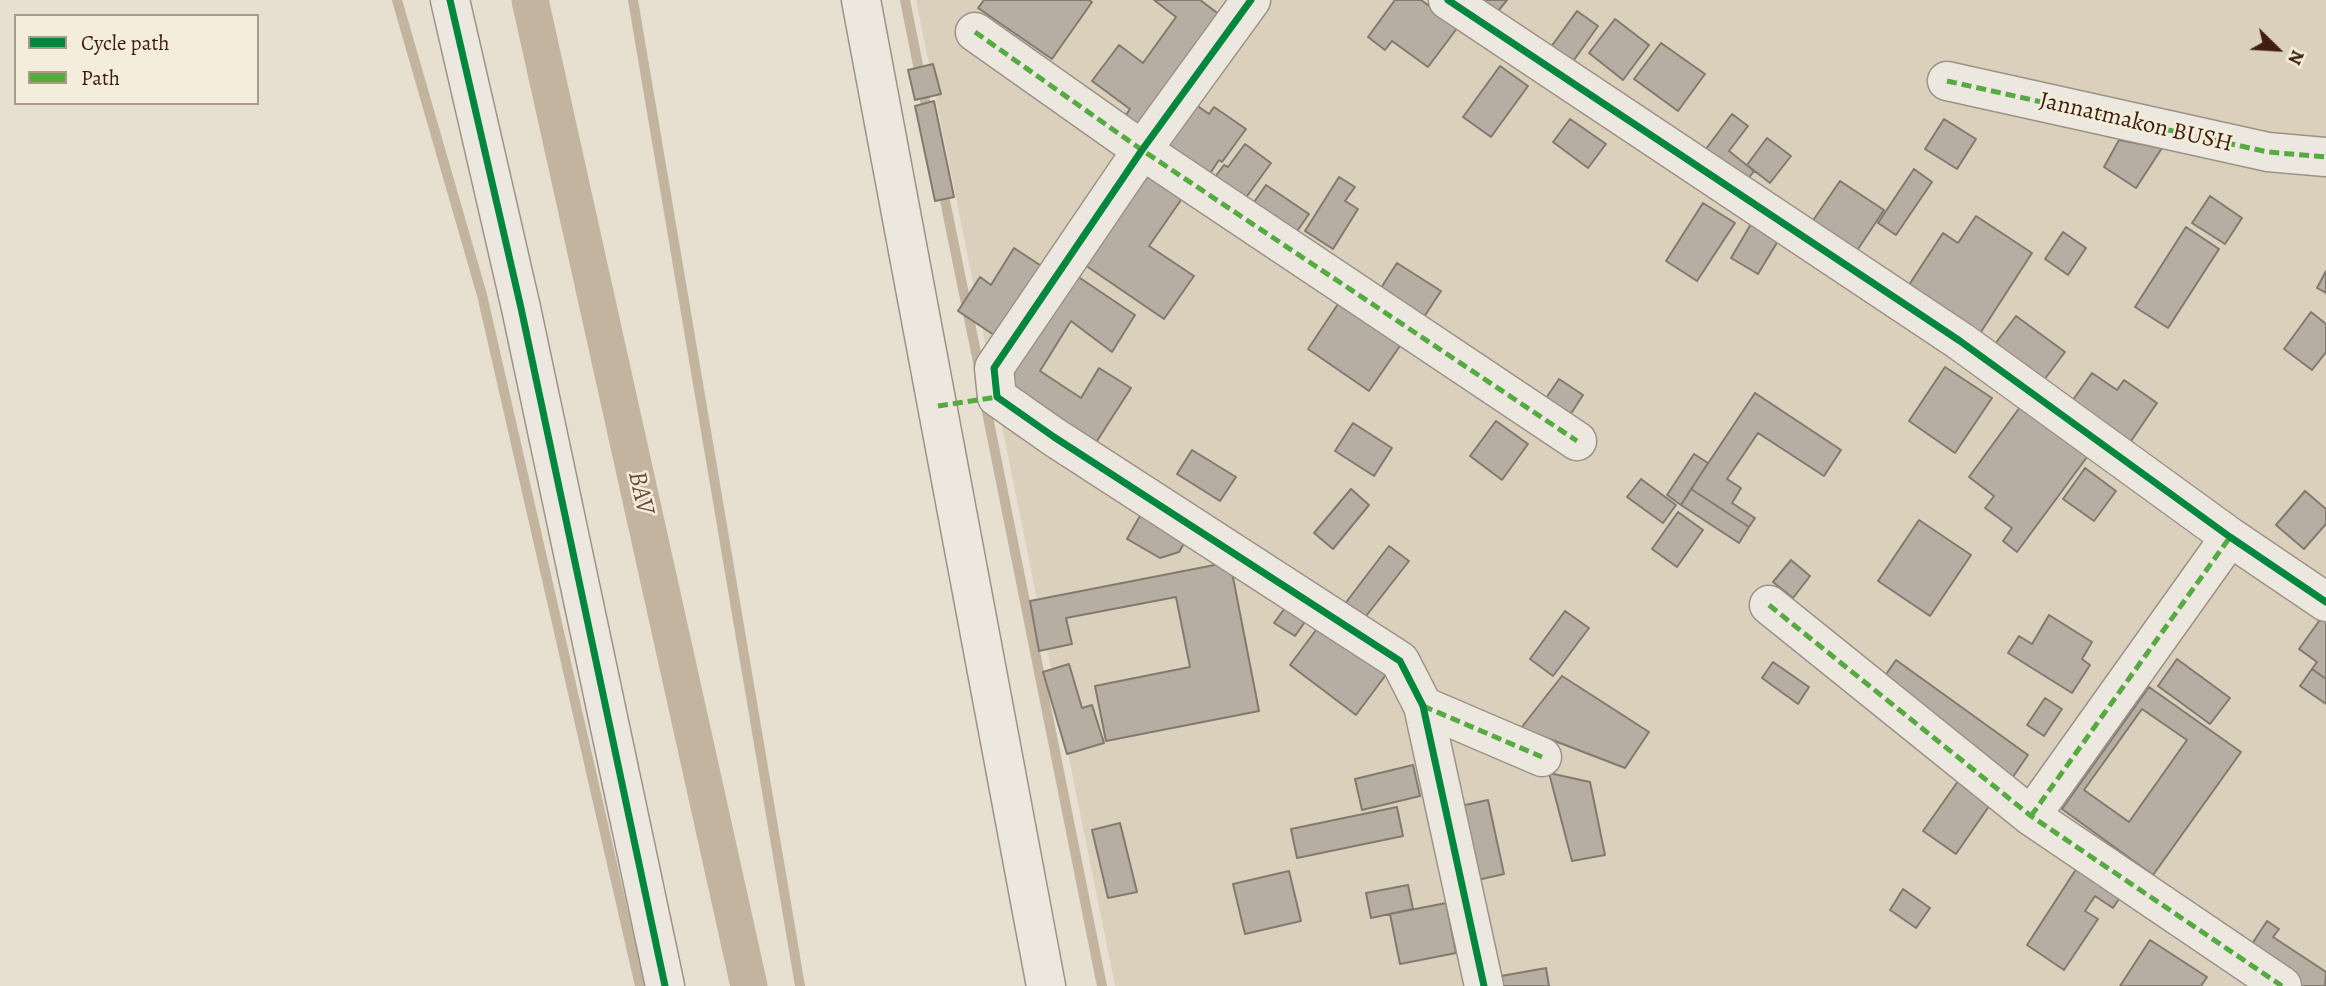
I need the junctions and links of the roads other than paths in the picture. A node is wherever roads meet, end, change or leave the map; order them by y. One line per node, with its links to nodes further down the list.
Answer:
1 (450, 0): 18 (street)
2 (861, 0): 10 (street)
3 (1251, 0): 7 (street)
4 (1448, 0): 12 (street)
5 (975, 32): 7 (street)
6 (1947, 81): 8 (street, Jannatmakon BUSH)
7 (1142, 150): 9 (street); 11 (street)
8 (2326, 157)
9 (998, 397): 10 (street); 15 (street)
10 (937, 407): 19 (street)
11 (1577, 441)
12 (2230, 537): 13 (street); 17 (street)
13 (2326, 602)
14 (1769, 605): 17 (street)
15 (1423, 706): 16 (street); 20 (street)
16 (1542, 757)
17 (2031, 816): 21 (street)
18 (665, 986)
19 (1046, 986)
20 (1484, 986)
21 (2282, 986)

